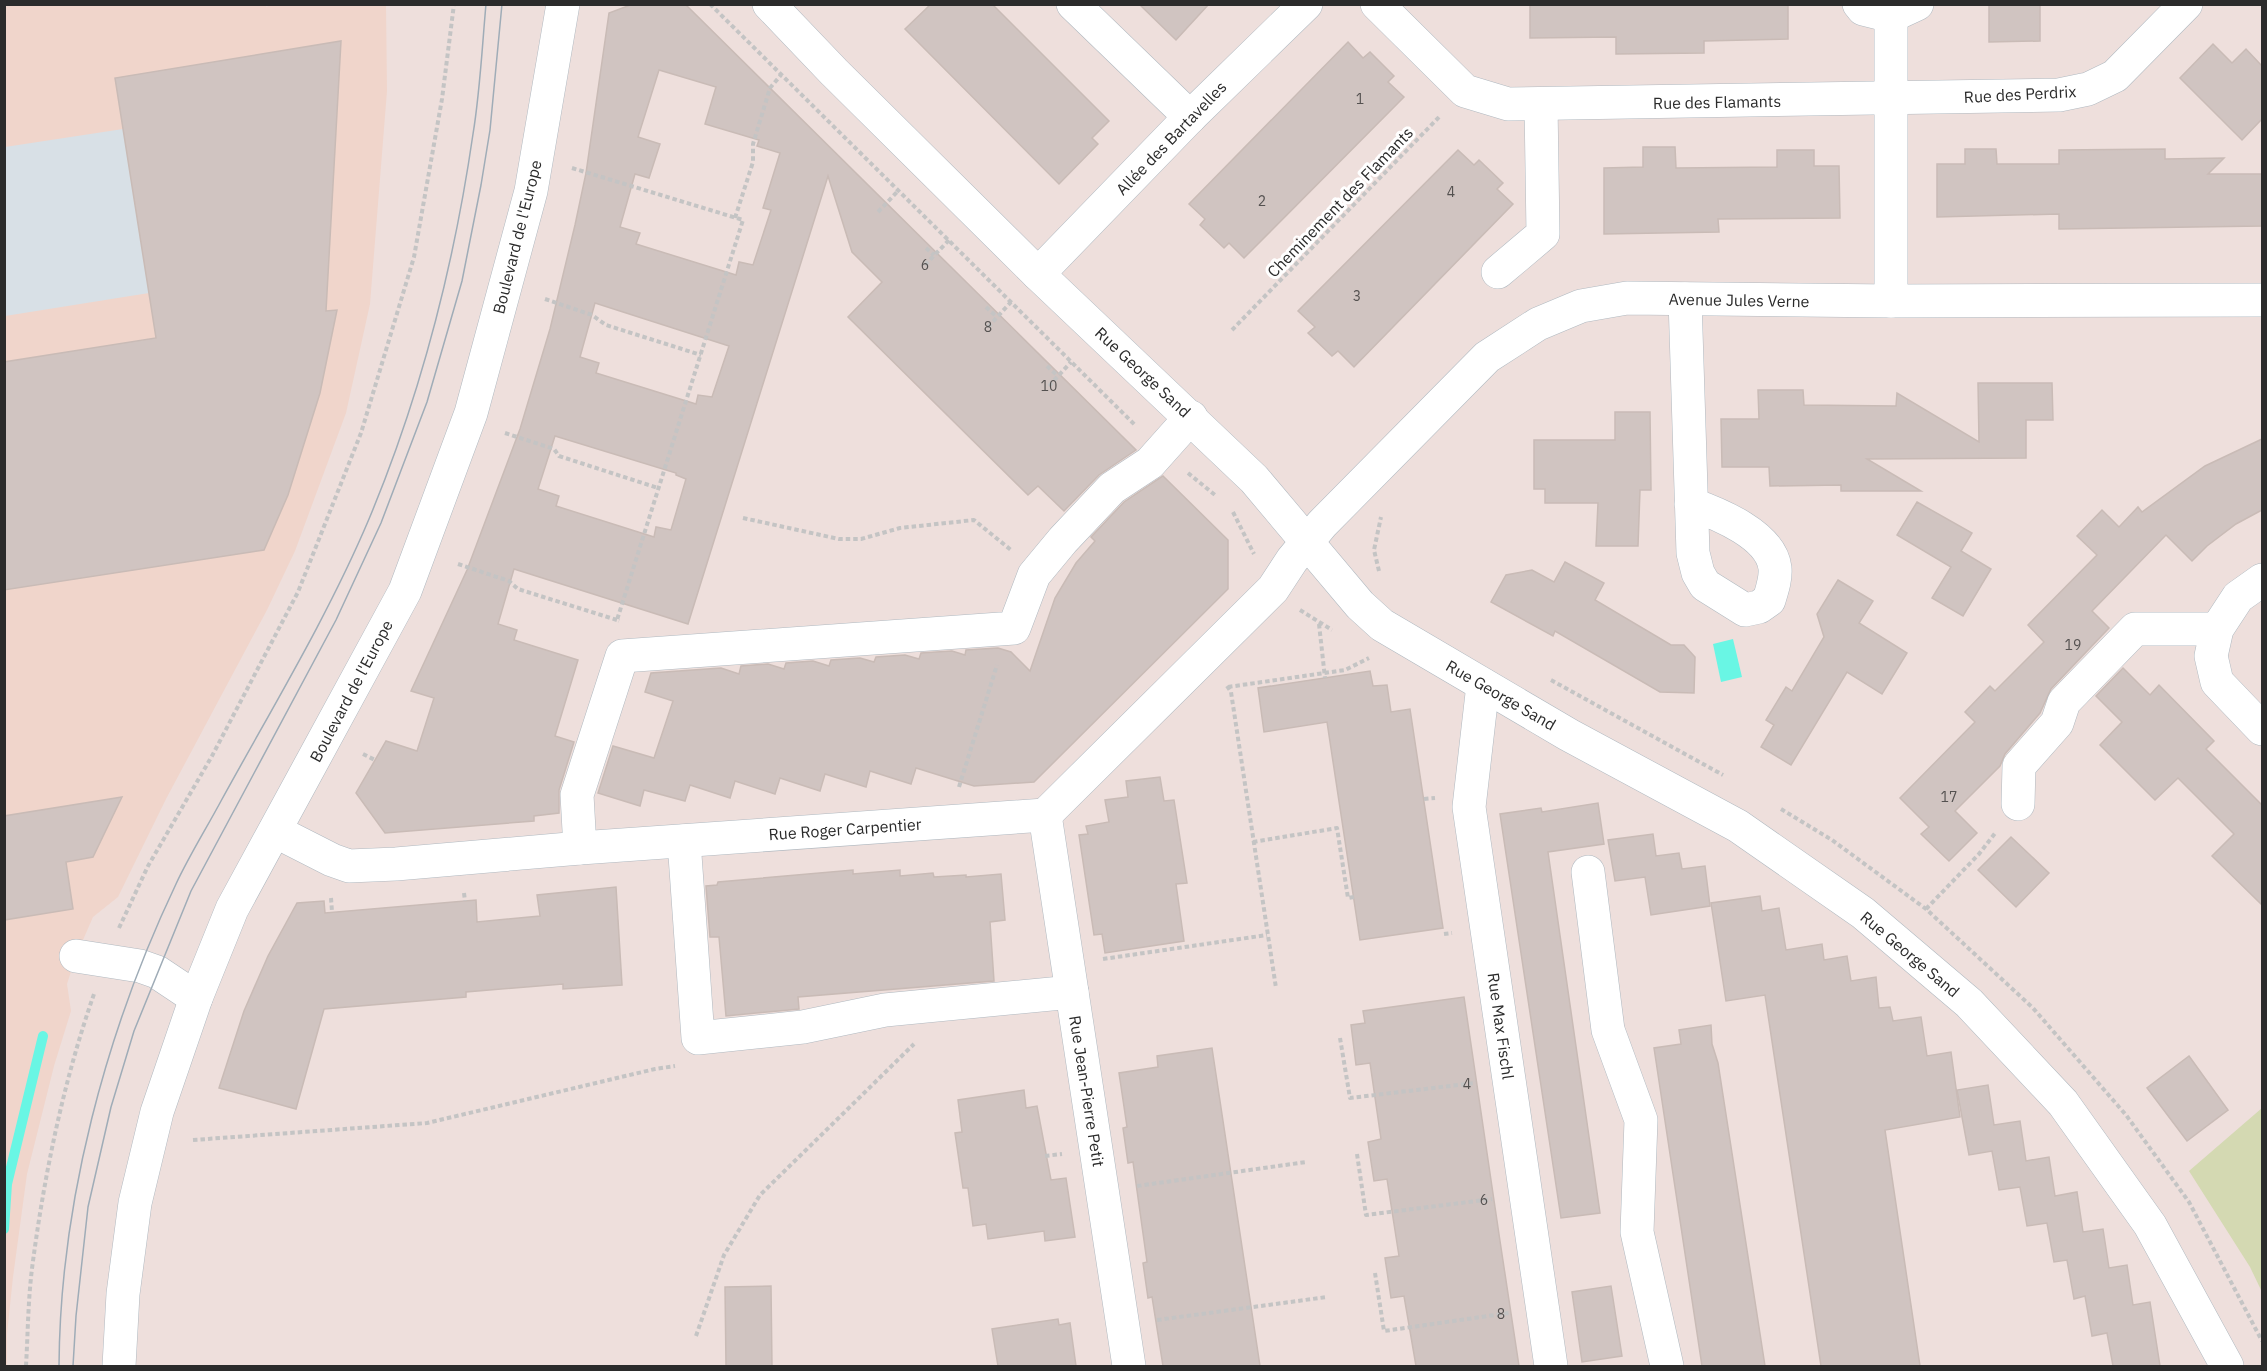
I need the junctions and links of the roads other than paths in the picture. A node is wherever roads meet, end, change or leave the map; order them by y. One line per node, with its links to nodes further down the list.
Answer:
1 (563, 4): 26 (street, Boulevard de l'Europe)
2 (770, 4): 13 (street, Rue George Sand)
3 (1073, 4): 11 (street)
4 (1306, 4): 11 (street, Allée des Bartavelles)
5 (1377, 4): 10 (street, Rue des Flamants)
6 (1859, 4): 8 (street)
7 (2186, 4): 9 (street, Rue des Perdrix)
8 (1904, 10): 9 (street)
9 (1892, 99): 10 (street, Rue des Flamants); 16 (street)
10 (1541, 104): 12 (street)
11 (1190, 117): 13 (street, Allée des Bartavelles)
12 (1498, 272)
13 (1038, 274): 17 (street, Rue George Sand)
14 (1685, 299): 16 (street, Avenue Jules Verne); 18 (street); 19 (street, Avenue Jules Verne)
15 (2262, 300): 16 (street, Avenue Jules Verne)
16 (1891, 301)
17 (1191, 417): 19 (street, Rue George Sand); 28 (street)
18 (1691, 504)
19 (1308, 542): 22 (street, Rue George Sand); 25 (street)
20 (2262, 580): 21 (street)
21 (2217, 629): 23 (street); 24 (street)
22 (1483, 685): 35 (street, Rue Max Fischl); 37 (street, Rue George Sand)
23 (2262, 729)
24 (2018, 804)
25 (1045, 815): 27 (street, Rue Roger Carpentier); 31 (street, Rue Jean-Pierre Petit)
26 (275, 831): 28 (street, Rue Roger Carpentier); 32 (street, Boulevard de l'Europe)
27 (684, 841): 28 (street, Rue Roger Carpentier); 31 (street)
28 (580, 848)
29 (1588, 872): 36 (street)
30 (91, 958): 32 (street)
31 (1072, 992): 34 (street, Rue Jean-Pierre Petit)
32 (196, 998): 33 (street, Boulevard de l'Europe)
33 (119, 1366)
34 (1129, 1366)
35 (1551, 1366)
36 (1667, 1366)
37 (2227, 1366)

